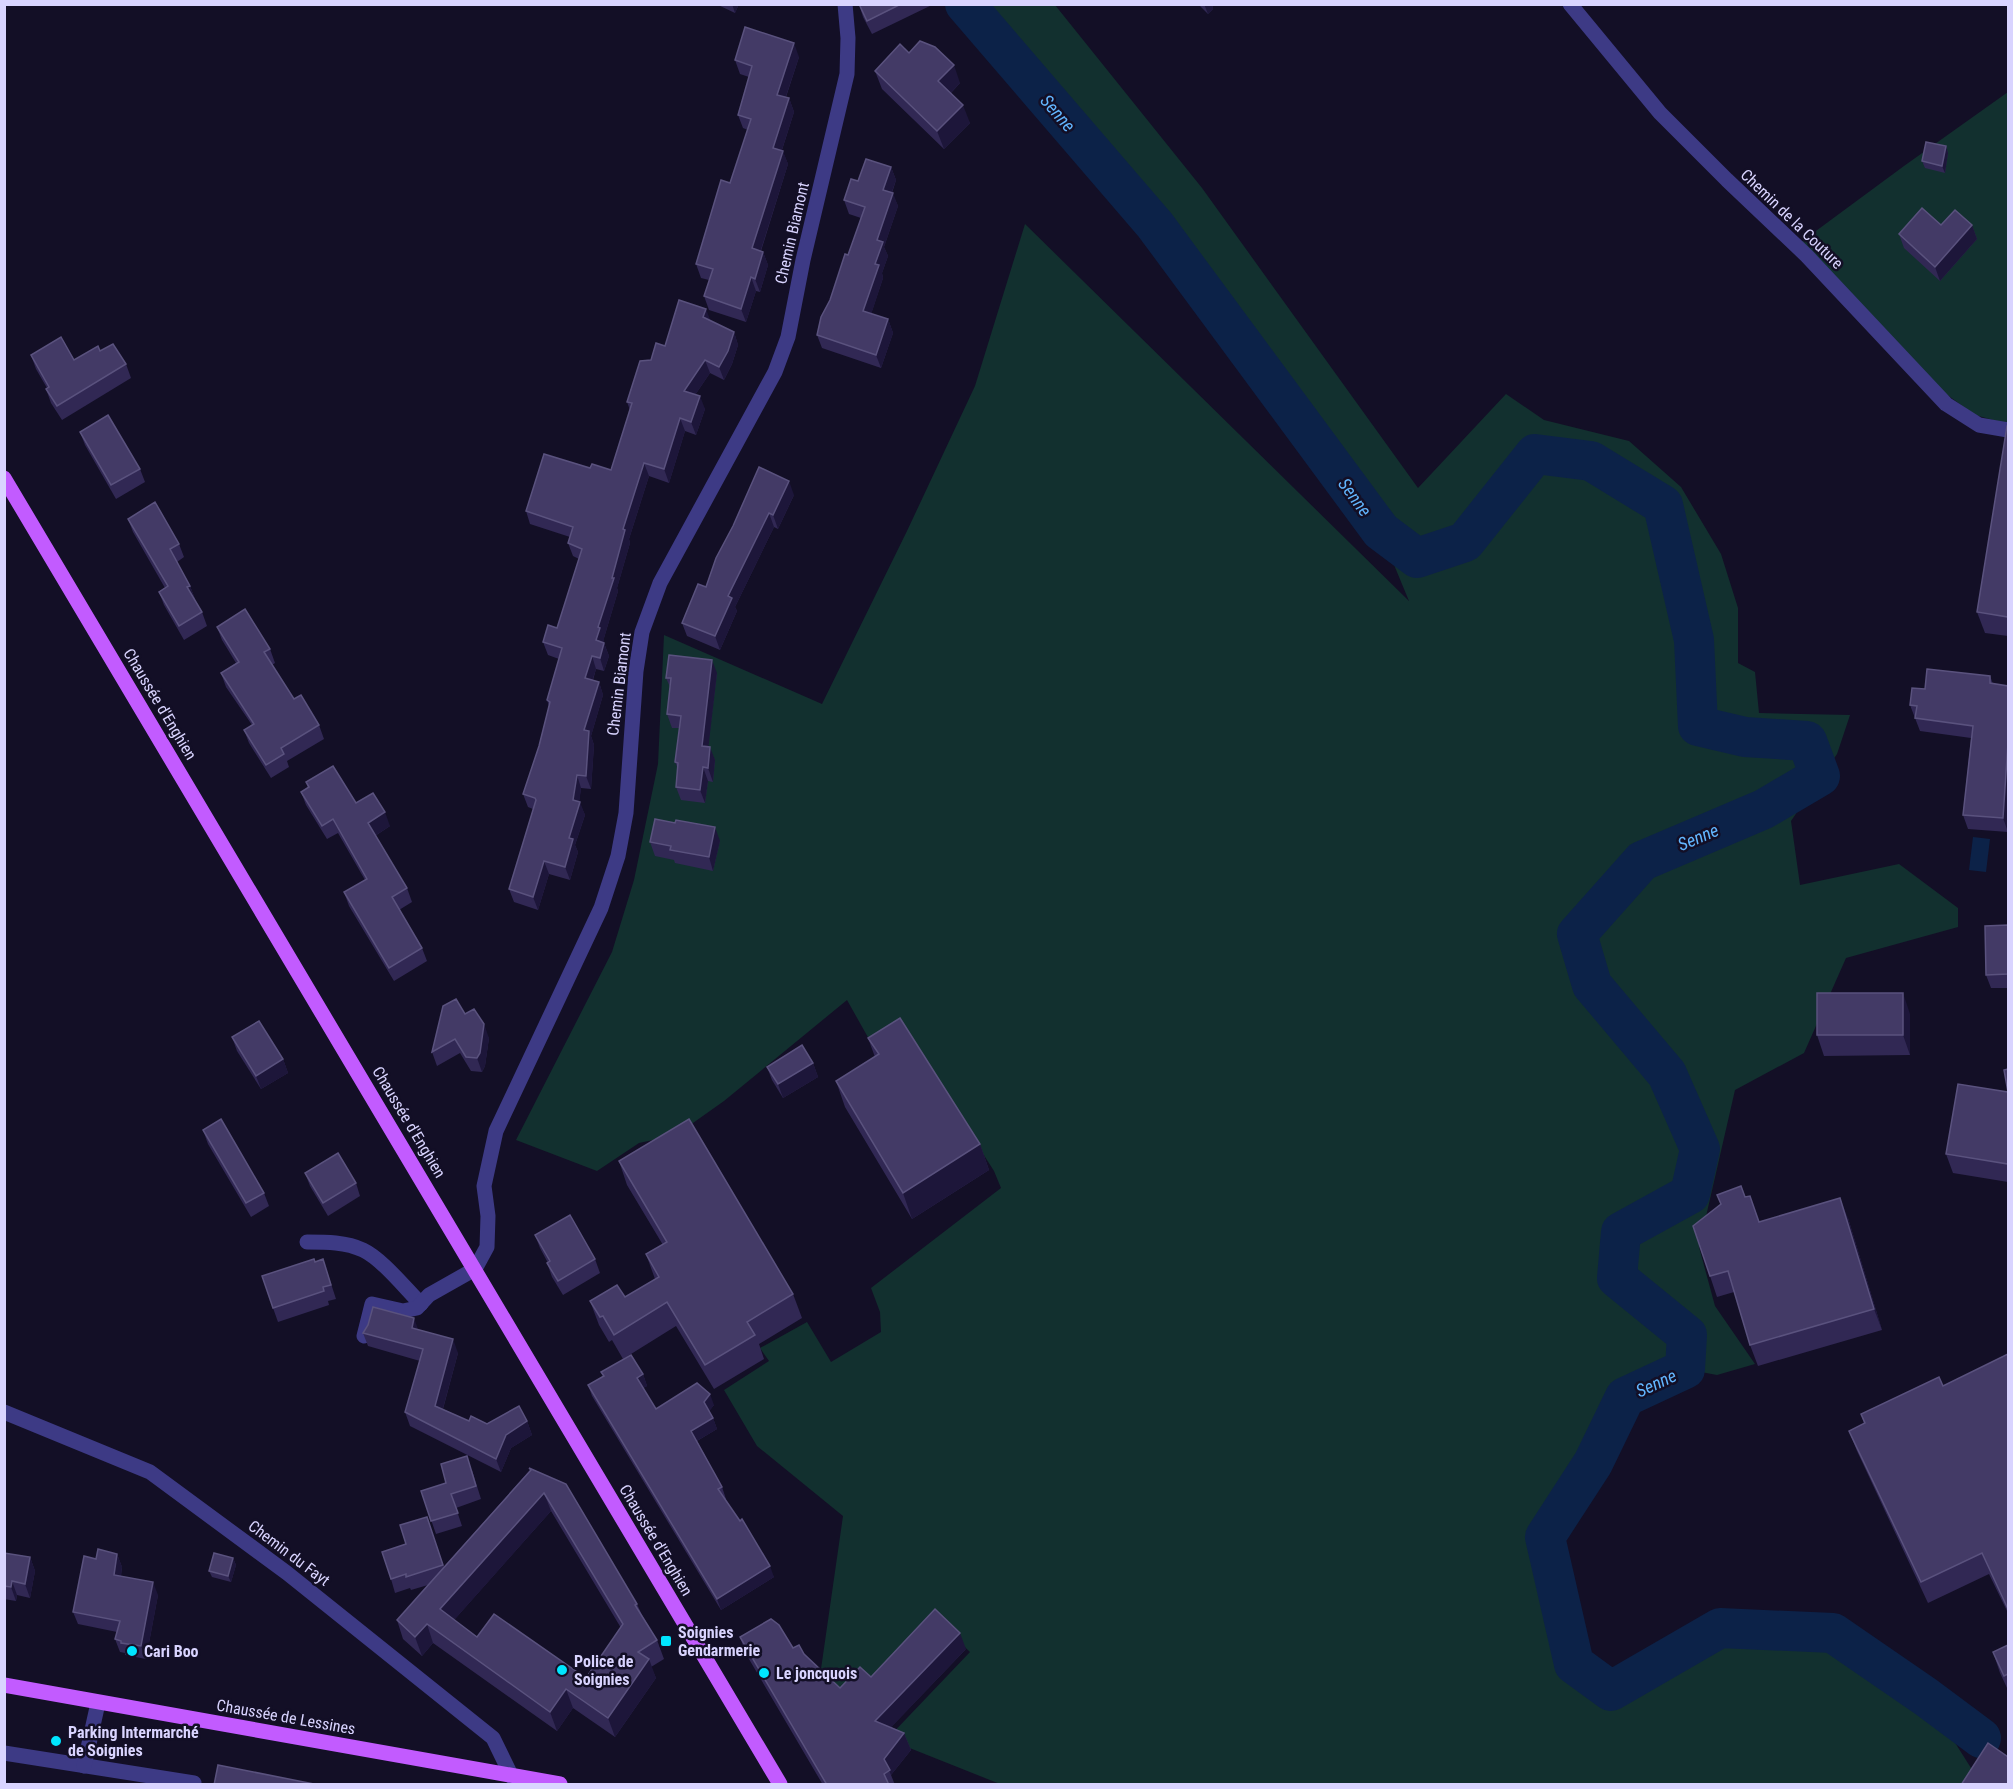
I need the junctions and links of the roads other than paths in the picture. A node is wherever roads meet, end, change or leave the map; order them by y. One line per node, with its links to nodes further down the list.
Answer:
1 (845, 4): 6 (street, Chemin Biamont)
2 (1570, 4): 3 (street, Chemin de la Couture)
3 (2008, 430)
4 (4, 478): 6 (main road, Chaussée d'Enghien)
5 (308, 1242): 7 (street)
6 (475, 1269): 7 (street); 17 (main road, Chaussée d'Enghien)
7 (421, 1304): 8 (street)
8 (364, 1336)
9 (4, 1412): 14 (street, Chemin du Fayt)
10 (4, 1685): 11 (main road, Chaussée de Lessines)
11 (98, 1703): 13 (street); 14 (main road, Chaussée de Lessines)
12 (4, 1753): 13 (street)
13 (84, 1766): 15 (street)
14 (512, 1777): 16 (main road, Chaussée de Lessines)
15 (193, 1785)
16 (560, 1785)
17 (780, 1785)

